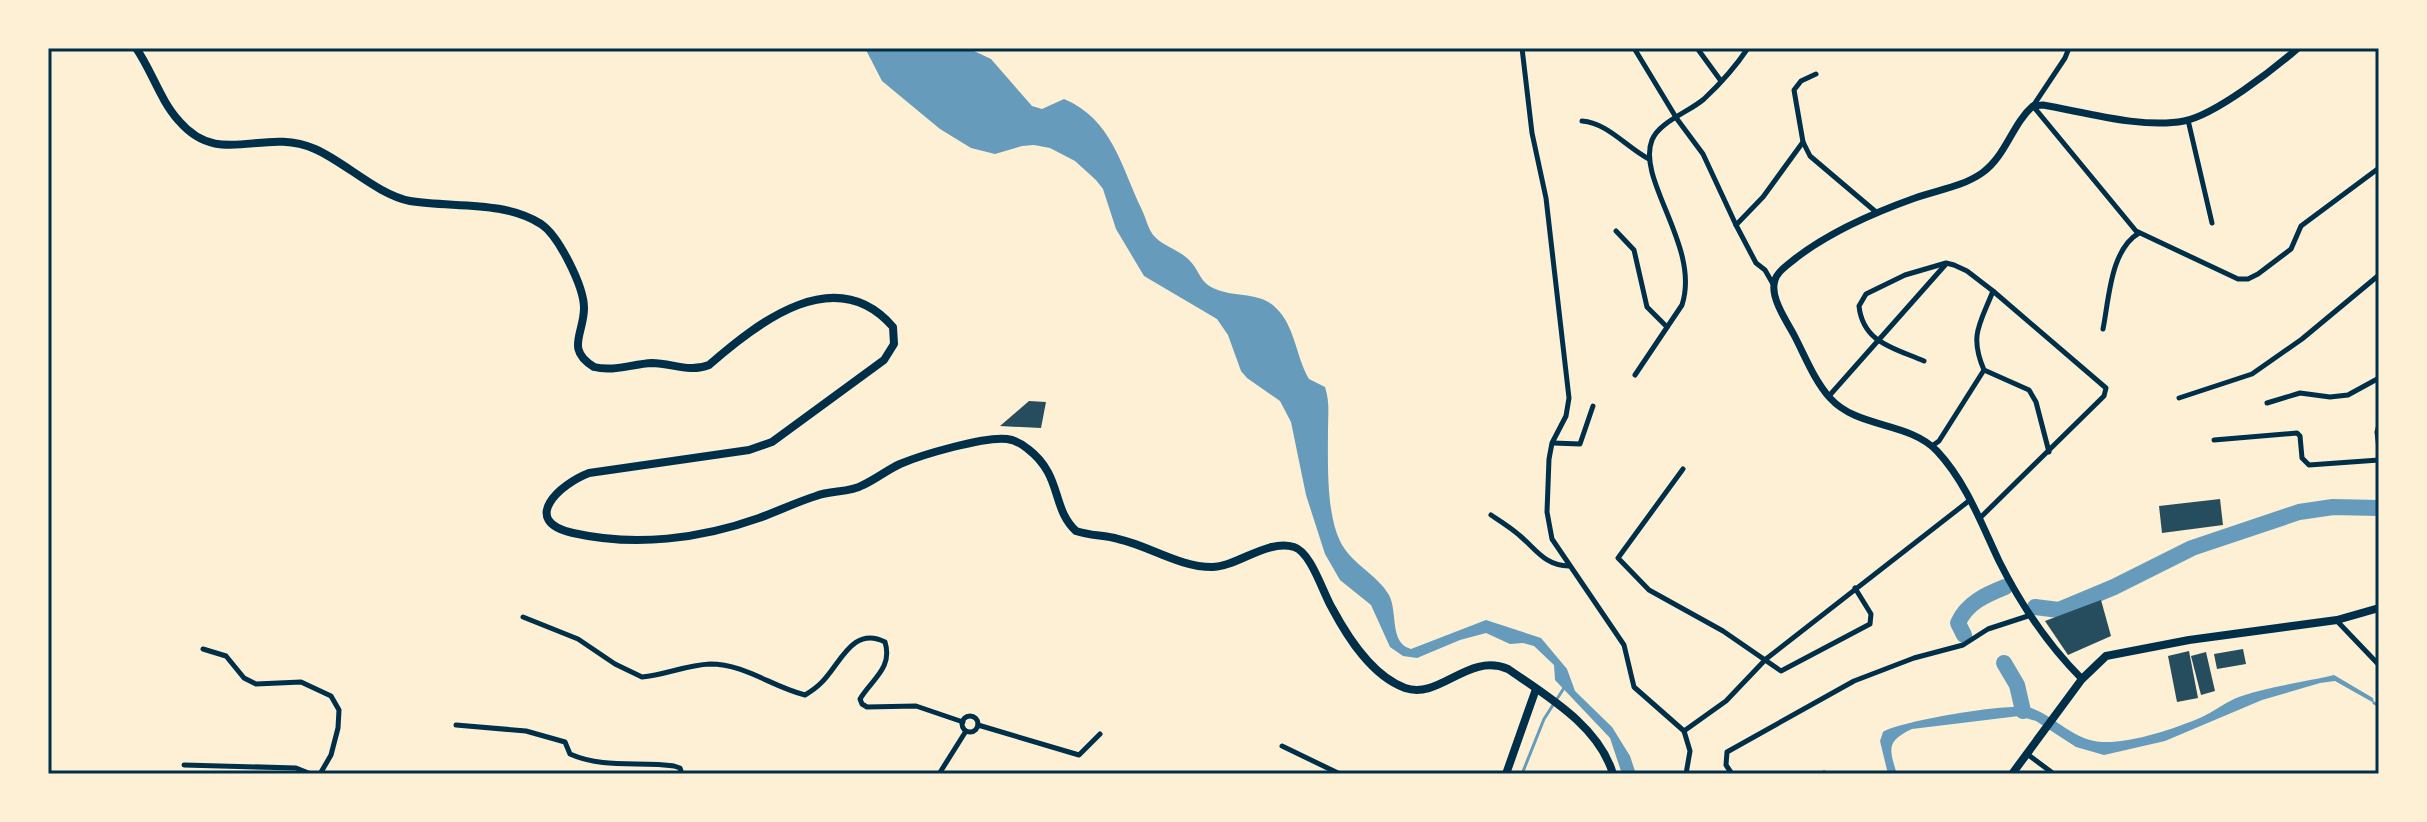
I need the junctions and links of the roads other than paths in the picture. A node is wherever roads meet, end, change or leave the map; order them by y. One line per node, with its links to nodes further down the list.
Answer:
1 (136, 48): 59 (main road)
2 (1522, 48): 40 (street)
3 (1616, 48): 4 (street)
4 (1634, 48): 12 (street)
5 (1697, 48): 10 (street)
6 (1748, 48): 10 (street)
7 (2069, 48): 11 (street)
8 (2298, 48): 13 (main road)
9 (1816, 74): 15 (street)
10 (1721, 81): 12 (street)
11 (2033, 106): 13 (main road); 18 (main road); 22 (street)
12 (1677, 119): 16 (street); 20 (street)
13 (2188, 120): 19 (street)
14 (1582, 121): 16 (street)
15 (1803, 142): 18 (street); 20 (street)
16 (1649, 159): 27 (street)
17 (2379, 168): 22 (street)
18 (1876, 212): 25 (main road)
19 (2212, 223)
20 (1736, 225): 25 (street)
21 (1616, 231): 27 (street)
22 (2140, 233): 28 (street)
23 (1946, 263): 26 (street); 29 (street); 29 (street)
24 (2379, 275): 35 (street)
25 (1774, 285): 34 (main road)
26 (1993, 291): 31 (street); 43 (street)
27 (1667, 327): 32 (street)
28 (2103, 329)
29 (1880, 341): 30 (street); 34 (street)
30 (1924, 361)
31 (1984, 370): 41 (street); 43 (street)
32 (1635, 375)
33 (2379, 378): 36 (street)
34 (1829, 396): 41 (main road)
35 (2179, 398)
36 (2267, 403)
37 (1593, 406): 40 (street)
38 (2379, 425): 42 (street)
39 (2214, 440): 44 (street)
40 (1552, 443): 49 (street)
41 (1932, 446): 46 (main road)
42 (2379, 449)
43 (2049, 452): 48 (street)
44 (2379, 460)
45 (1683, 469): 56 (street)
46 (1970, 500): 48 (main road); 50 (street)
47 (1491, 515): 49 (street)
48 (1981, 517): 52 (main road)
49 (1570, 566): 64 (street)
50 (1855, 588): 56 (street); 56 (street)
51 (2379, 608): 54 (main road)
52 (2031, 615): 58 (main road); 77 (street)
53 (523, 617): 60 (street)
54 (2337, 620): 57 (street); 58 (main road)
55 (203, 649): 70 (street)
56 (1766, 659): 64 (street)
57 (2379, 665)
58 (2082, 679): 67 (main road)
59 (1536, 689): 74 (main road); 75 (main road)
60 (963, 722): 62 (street); 63 (street)
61 (456, 725): 71 (street)
62 (978, 725): 63 (street); 65 (street)
63 (966, 731): 72 (street)
64 (1684, 731): 76 (street)
65 (1100, 734)
66 (1282, 746): 73 (street)
67 (2028, 751): 78 (main road); 79 (street)
68 (184, 765): 69 (street)
69 (311, 774)
70 (320, 774)
71 (682, 774)
72 (939, 774)
73 (1340, 774)
74 (1506, 774)
75 (1613, 774)
76 (1686, 774)
77 (1732, 774)
78 (2012, 774)
79 (2054, 774)

